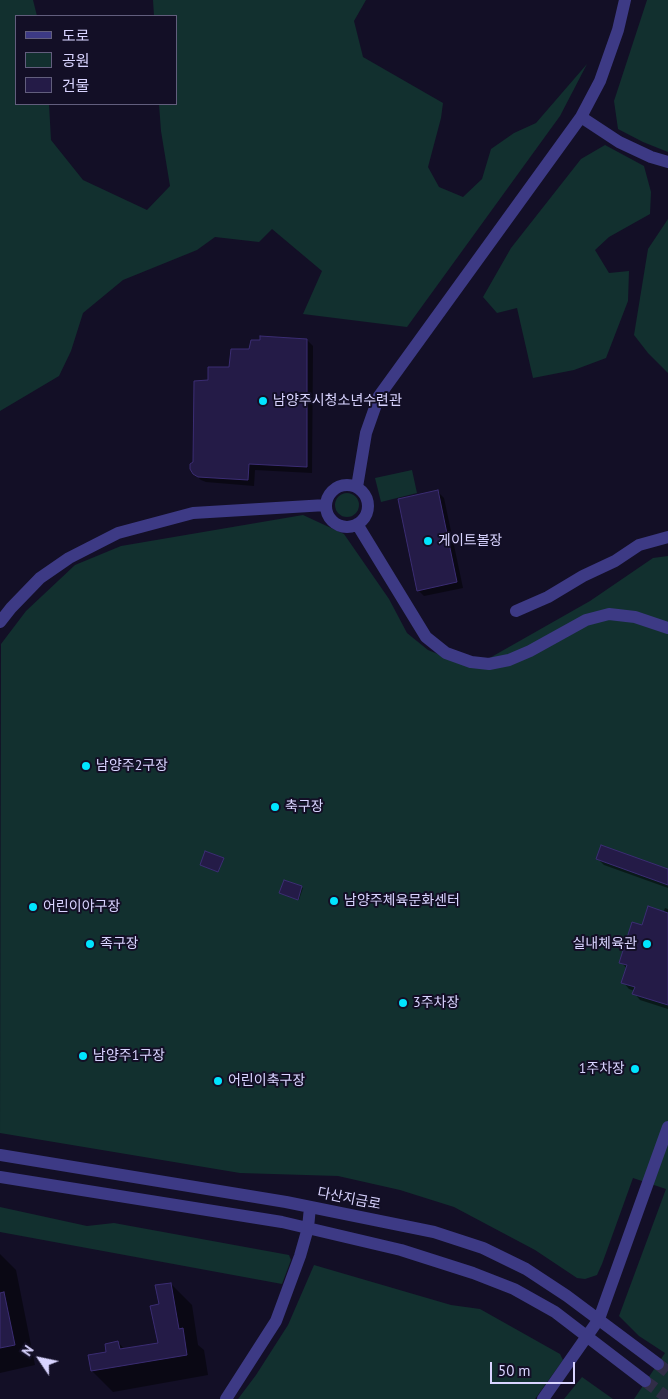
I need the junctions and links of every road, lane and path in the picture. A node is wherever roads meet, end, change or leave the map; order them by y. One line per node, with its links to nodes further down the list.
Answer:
1 (625, 0): 2 (street)
2 (581, 116): 3 (street); 4 (street)
3 (668, 162)
4 (357, 487): 5 (street); 6 (street)
5 (326, 505): 6 (street); 9 (street)
6 (357, 524): 10 (street)
7 (668, 537): 8 (street)
8 (516, 611)
9 (0, 622)
10 (668, 628)
11 (668, 1127): 16 (street)
12 (0, 1154): 14 (street, 다산지금로)
13 (0, 1177): 15 (street)
14 (310, 1207): 15 (street); 16 (street, 다산지금로)
15 (308, 1228): 17 (street); 20 (street)
16 (599, 1319): 17 (street); 18 (street, 다산지금로)
17 (587, 1336): 19 (street); 21 (street)
18 (658, 1364)
19 (645, 1381)
20 (226, 1399)
21 (543, 1399)

